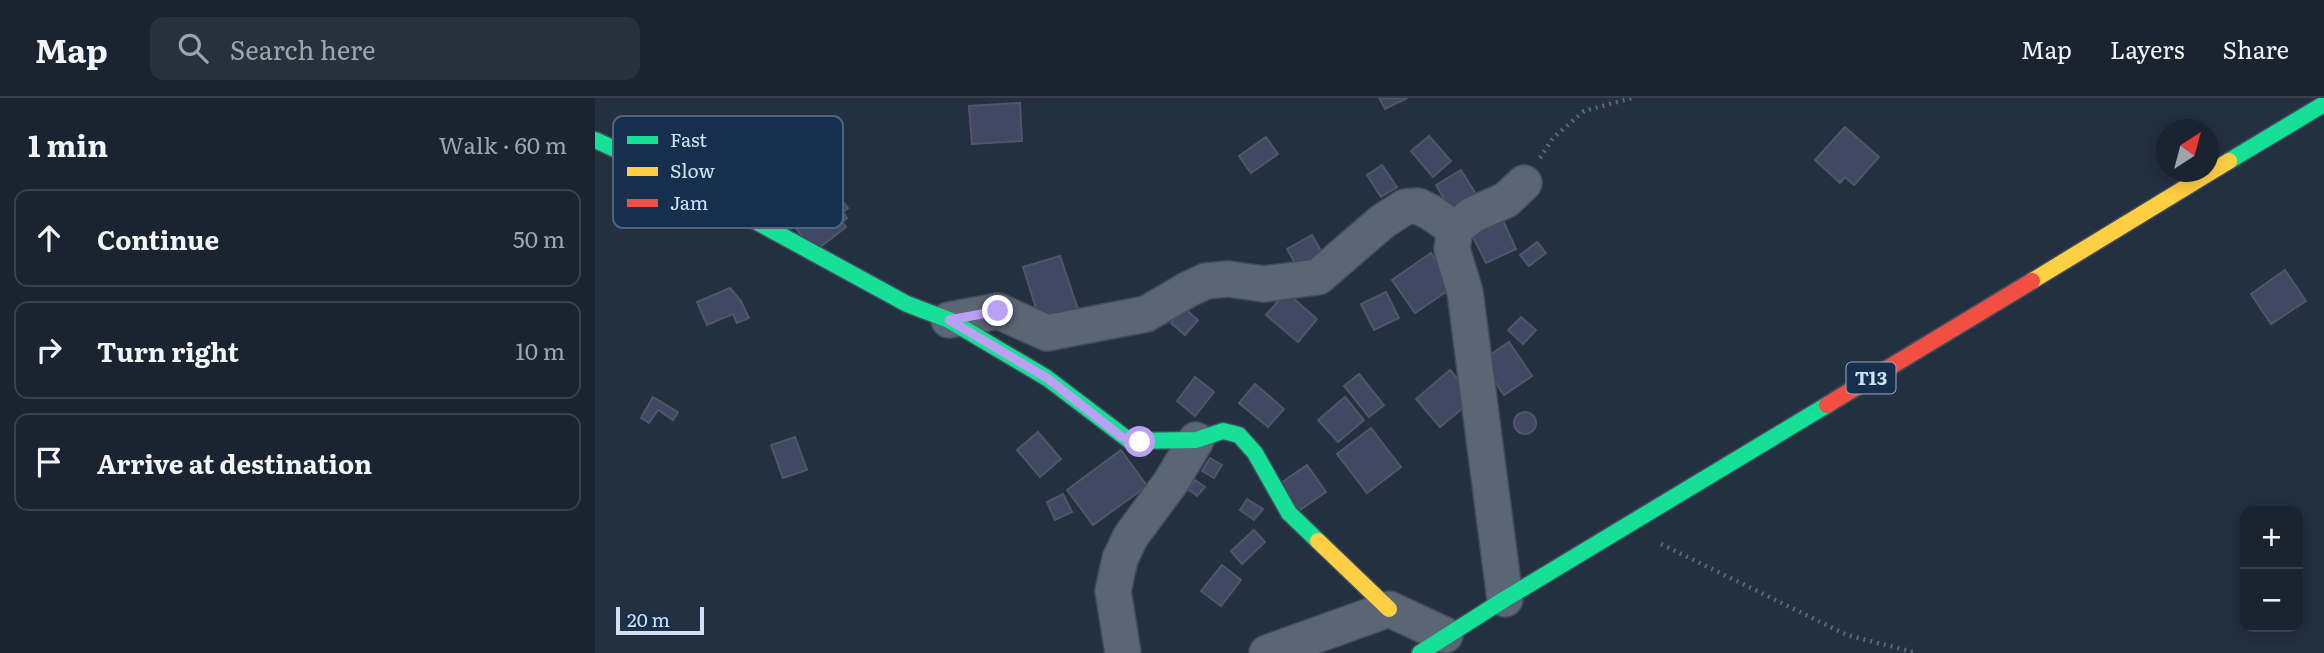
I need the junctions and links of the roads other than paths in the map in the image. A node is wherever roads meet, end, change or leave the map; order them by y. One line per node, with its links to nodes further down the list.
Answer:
1 (2324, 104): 9 (main road, T13)
2 (595, 140): 3 (main road)
3 (613, 148)
4 (1524, 183): 6 (street)
5 (768, 228): 7 (main road)
6 (1455, 229): 7 (street); 9 (street)
7 (949, 320): 8 (main road)
8 (1196, 440): 10 (main road); 12 (street)
9 (1505, 598): 11 (main road, T13)
10 (1389, 609): 11 (street); 13 (street)
11 (1433, 644)
12 (1123, 653)
13 (1267, 653)

